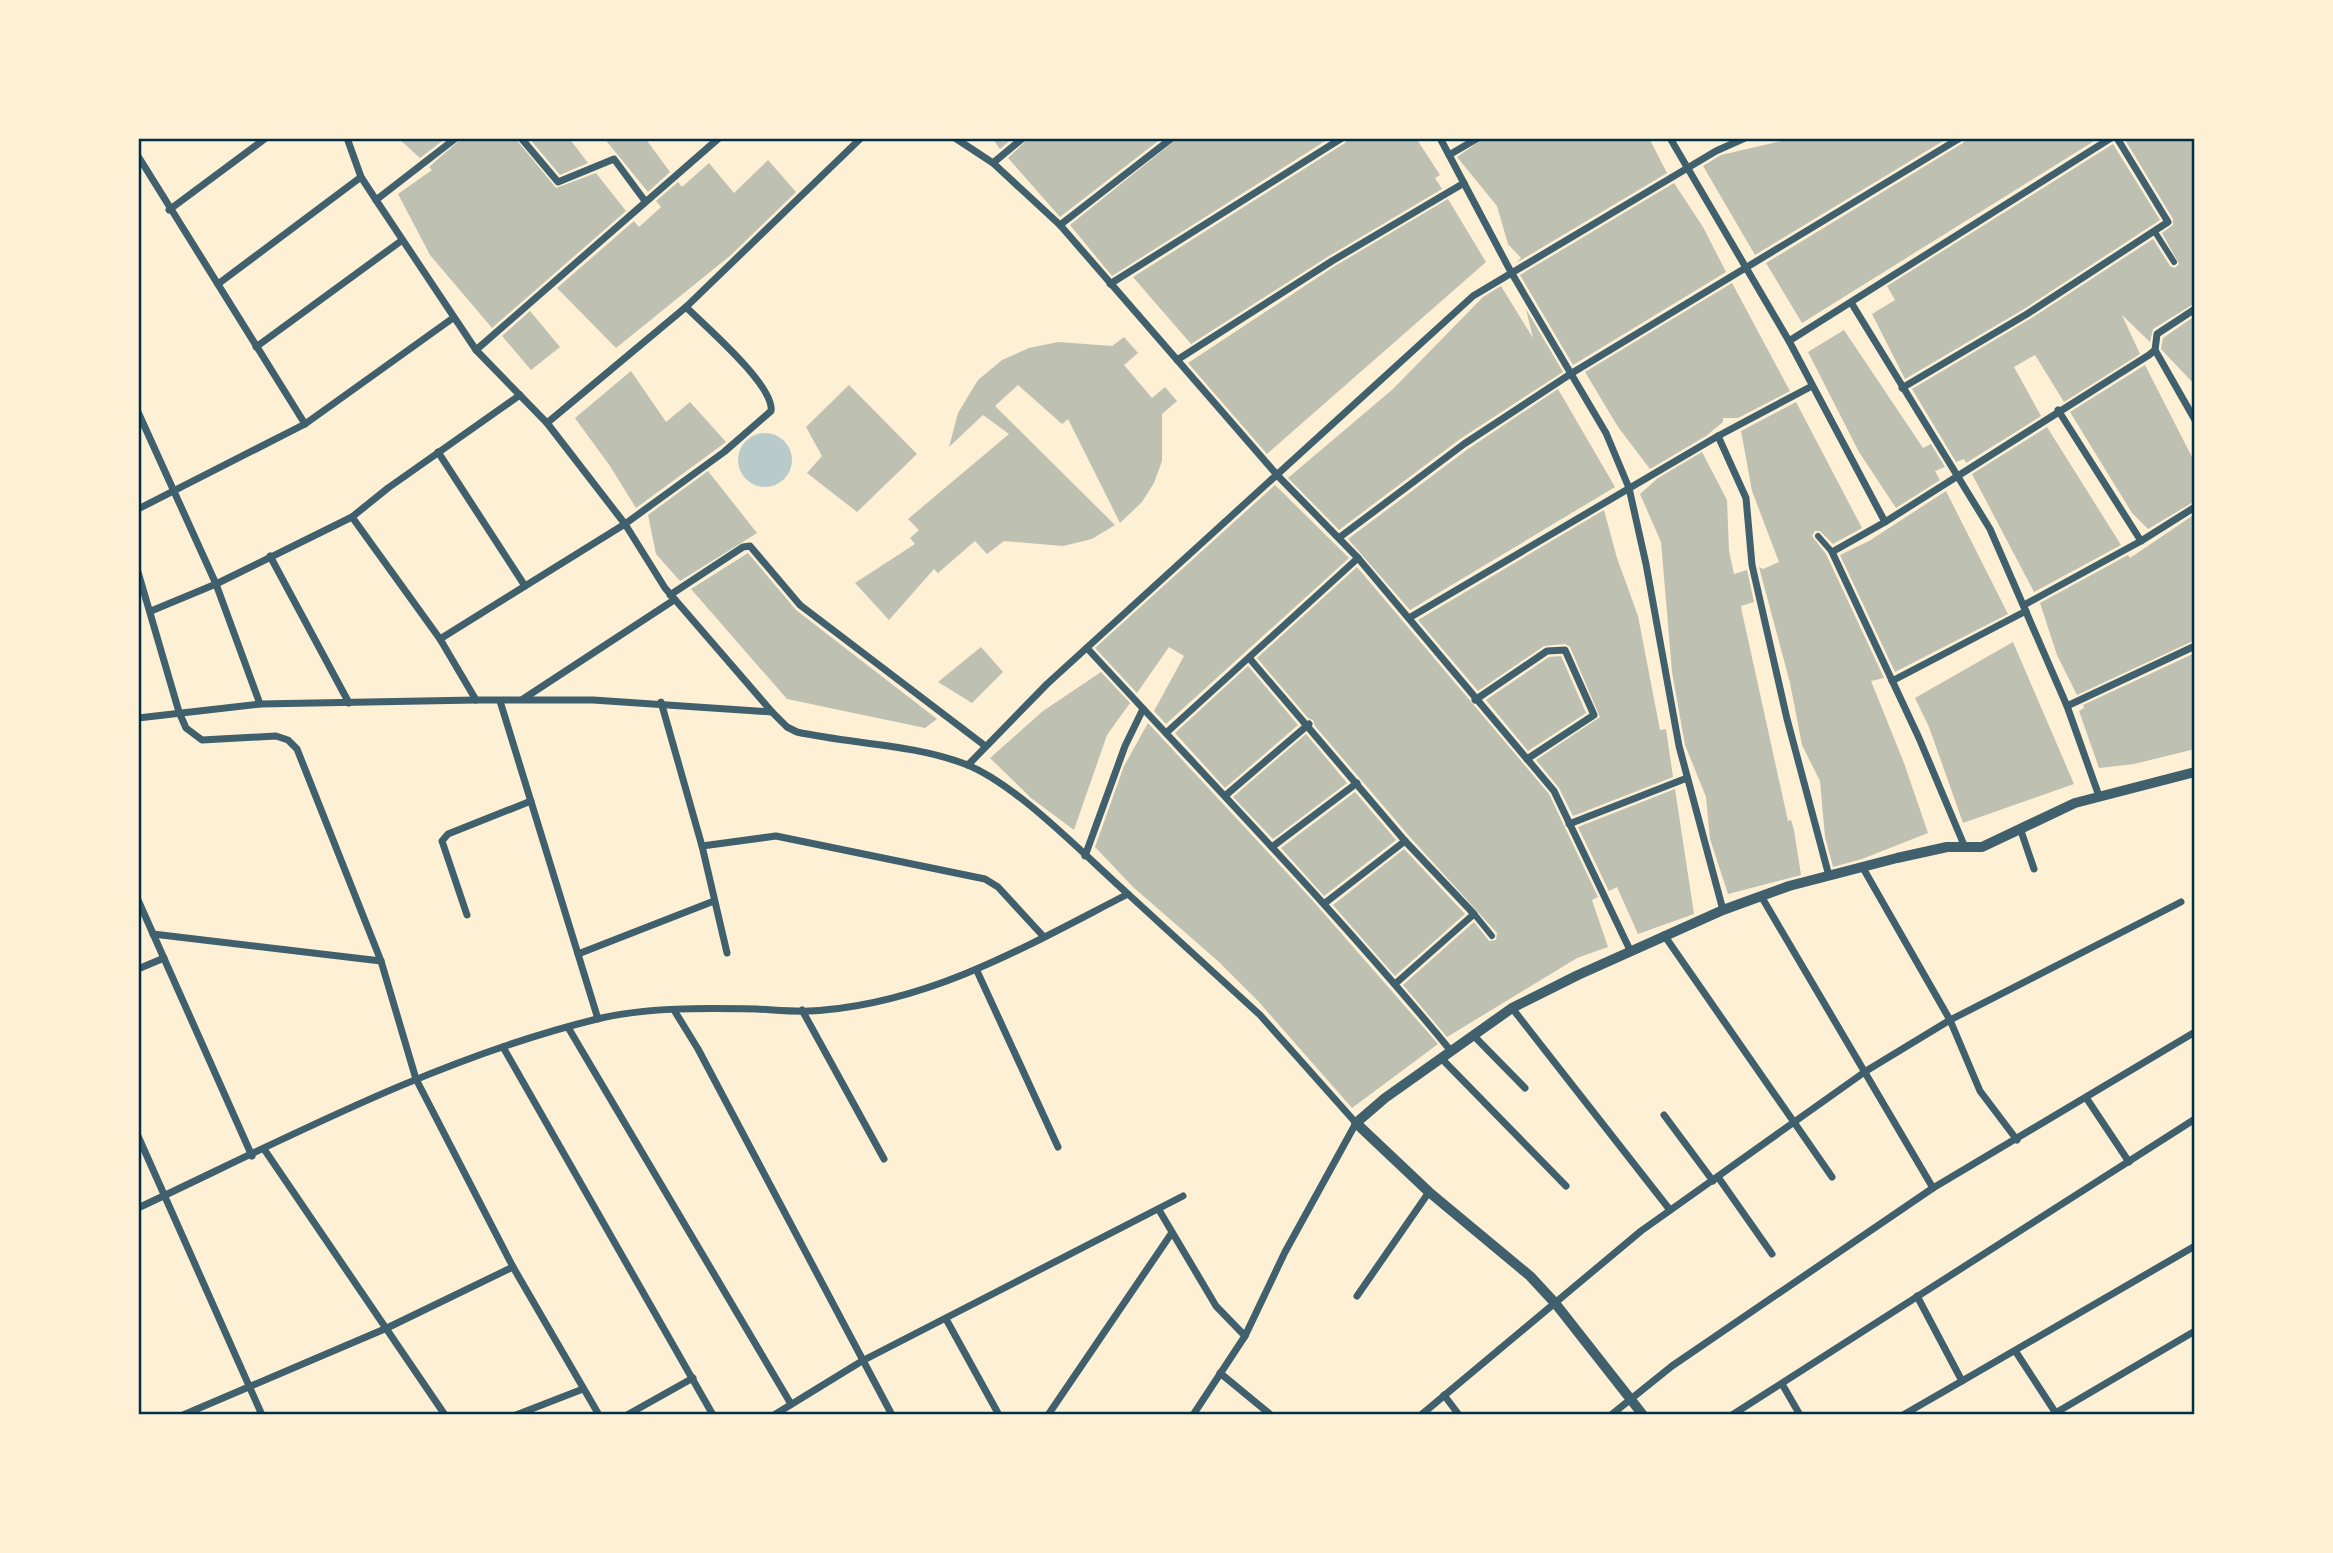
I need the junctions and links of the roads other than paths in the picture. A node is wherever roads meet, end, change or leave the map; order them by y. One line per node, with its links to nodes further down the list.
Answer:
1 (266, 138): 26 (street)
2 (347, 138): 22 (street)
3 (456, 138): 24 (street)
4 (521, 138): 25 (street)
5 (719, 138): 25 (street)
6 (861, 138): 36 (street)
7 (955, 138): 20 (street)
8 (1023, 138): 20 (street)
9 (1172, 138): 27 (street)
10 (1342, 138): 34 (street)
11 (1440, 138): 18 (street)
12 (1478, 138): 18 (street)
13 (1670, 138): 21 (street)
14 (1745, 138): 21 (street)
15 (1960, 138): 31 (street)
16 (2111, 138): 35 (street)
17 (2117, 138): 28 (street)
18 (1449, 155): 23 (street)
19 (138, 156): 26 (street)
20 (993, 163): 27 (street)
21 (1688, 168): 31 (street); 32 (street)
22 (362, 177): 24 (street); 33 (street)
23 (1464, 183): 32 (street); 43 (street)
24 (376, 200): 29 (street)
25 (645, 201): 41 (street)
26 (169, 211): 33 (street)
27 (1060, 225): 34 (street)
28 (2155, 232): 30 (street); 46 (street)
29 (401, 241): 38 (street); 40 (street)
30 (2174, 262)
31 (1748, 269): 39 (street); 44 (street)
32 (1511, 272): 44 (street); 55 (street)
33 (218, 284): 40 (street)
34 (1111, 284): 43 (street)
35 (1852, 304): 39 (street); 46 (street)
36 (686, 307): 51 (street); 63 (street)
37 (2195, 309): 42 (street)
38 (453, 318): 41 (street); 52 (street)
39 (1789, 341): 45 (street)
40 (256, 346): 52 (street)
41 (476, 350): 47 (street)
42 (2155, 350): 48 (street); 50 (street)
43 (1177, 360): 55 (street)
44 (1572, 373): 57 (street); 65 (street)
45 (1812, 386): 53 (street); 62 (street)
46 (1902, 388): 56 (street)
47 (520, 395): 51 (street); 54 (street)
48 (2058, 410): 56 (street); 66 (street)
49 (138, 412): 58 (street)
50 (2195, 420)
51 (547, 423): 63 (street)
52 (305, 424): 58 (street)
53 (1718, 436): 57 (street); 114 (street)
54 (438, 452): 61 (street); 72 (street)
55 (1278, 475): 65 (street); 79 (street)
56 (1957, 475): 62 (street); 74 (street)
57 (1629, 488): 76 (street); 100 (street)
58 (176, 491): 60 (street); 71 (street)
59 (2195, 507): 66 (street)
60 (138, 509)
61 (352, 517): 68 (street); 77 (street)
62 (1885, 522): 67 (street)
63 (625, 524): 72 (street); 73 (street)
64 (1818, 536): 67 (street)
65 (1340, 537): 69 (street)
66 (2141, 541): 74 (street)
67 (1832, 552): 81 (street)
68 (270, 556): 71 (street); 87 (street)
69 (1358, 558): 76 (street); 80 (street)
70 (138, 572): 75 (street)
71 (215, 584): 75 (street); 88 (street)
72 (525, 586): 77 (street)
73 (672, 597): 84 (street); 92 (street); 96 (street)
74 (2025, 608): 81 (street); 89 (street)
75 (151, 611): 91 (street)
76 (1409, 618): 85 (street)
77 (440, 639): 82 (street)
78 (2195, 646): 89 (street)
79 (1087, 648): 90 (street); 96 (street)
80 (1250, 659): 94 (street); 95 (street)
81 (1892, 681): 108 (street)
82 (476, 701): 83 (street); 87 (street)
83 (500, 701): 84 (street); 104 (street)
84 (521, 701): 86 (street)
85 (1475, 701): 97 (street); 97 (street)
86 (661, 702): 92 (street); 109 (street)
87 (349, 703): 88 (street)
88 (260, 704): 91 (street)
89 (2067, 706): 103 (street)
90 (1143, 709): 95 (street); 111 (street)
91 (179, 712): 93 (street); 132 (street)
92 (772, 712): 98 (street)
93 (138, 718)
94 (1309, 724): 101 (street); 102 (street)
95 (1166, 733): 102 (street)
96 (984, 745): 98 (street)
97 (1527, 759): 105 (street)
98 (968, 765): 111 (street)
99 (2195, 772): 103 (street)
100 (1687, 778): 105 (street); 121 (street)
101 (1357, 783): 107 (street); 110 (street)
102 (1226, 795): 110 (street)
103 (2099, 796): 106 (street)
104 (531, 801): 122 (street); 130 (street)
105 (1569, 824): 128 (street)
106 (2020, 828): 108 (street); 113 (street)
107 (1405, 841): 119 (street); 123 (street)
108 (1964, 845): 112 (street)
109 (702, 846): 117 (street); 127 (street)
110 (1272, 847): 119 (street)
111 (1085, 856): 115 (street)
112 (1863, 868): 114 (street); 140 (street)
113 (2034, 869)
114 (1829, 876): 116 (street)
115 (1128, 894): 127 (street); 153 (street)
116 (1761, 896): 121 (street); 147 (street)
117 (714, 901): 129 (street); 130 (street)
118 (2181, 902): 140 (street)
119 (1325, 903): 135 (street)
120 (139, 905): 124 (street)
121 (1723, 910): 125 (street)
122 (467, 915)
123 (1475, 915): 126 (street); 135 (street)
124 (153, 934): 131 (street); 132 (street)
125 (1664, 935): 128 (street); 154 (street)
126 (1492, 936)
127 (1044, 937): 134 (street)
128 (1630, 950): 136 (street)
129 (727, 953)
130 (578, 954): 139 (street)
131 (164, 958): 133 (street); 159 (street)
132 (381, 961): 148 (street)
133 (138, 969)
134 (977, 971): 138 (street); 157 (street)
135 (1395, 985): 145 (street)
136 (1512, 1008): 143 (street); 171 (street)
137 (674, 1010): 138 (street); 139 (street); 184 (street)
138 (802, 1010): 160 (street)
139 (598, 1019): 141 (street)
140 (1950, 1020): 147 (street); 156 (street)
141 (569, 1029): 144 (street); 193 (street)
142 (2195, 1032): 150 (street)
143 (1474, 1035): 145 (street); 149 (street)
144 (503, 1047): 148 (street); 186 (street)
145 (1451, 1051): 146 (street)
146 (1441, 1058): 153 (street); 164 (street)
147 (1866, 1072): 154 (street); 165 (street)
148 (416, 1079): 158 (street); 175 (street)
149 (1525, 1088)
150 (2087, 1099): 156 (street); 161 (street)
151 (1664, 1115): 163 (street)
152 (2195, 1119): 161 (street)
153 (1356, 1123): 166 (street); 182 (street)
154 (1793, 1123): 162 (street); 163 (street)
155 (138, 1136): 167 (street)
156 (2017, 1140): 165 (street)
157 (1058, 1147)
158 (264, 1149): 159 (street); 180 (street)
159 (252, 1156): 167 (street)
160 (884, 1159)
161 (2129, 1162): 177 (street)
162 (1832, 1177)
163 (1716, 1179): 171 (street); 174 (street)
164 (1566, 1186)
165 (1933, 1188): 192 (street)
166 (1429, 1192): 176 (street); 178 (street)
167 (163, 1196): 169 (street); 189 (street)
168 (1184, 1196): 170 (street)
169 (138, 1208)
170 (1159, 1210): 172 (street); 179 (street)
171 (1670, 1210): 178 (street)
172 (1171, 1234): 182 (street); 205 (street)
173 (2195, 1246): 183 (street)
174 (1772, 1254)
175 (513, 1267): 180 (street); 190 (street)
176 (1357, 1296)
177 (1917, 1296): 187 (street); 188 (street)
178 (1555, 1303): 191 (street); 192 (street)
179 (946, 1319): 184 (street); 204 (street)
180 (387, 1328): 189 (street); 197 (street)
181 (2195, 1331): 194 (street)
182 (1245, 1336): 185 (street)
183 (2016, 1352): 187 (street); 194 (street)
184 (862, 1361): 193 (street); 203 (street)
185 (1220, 1373): 206 (street); 207 (street)
186 (693, 1378): 200 (street); 201 (street)
187 (1962, 1381): 214 (street)
188 (1782, 1384): 212 (street); 213 (street)
189 (251, 1388): 195 (street); 196 (street)
190 (583, 1388): 198 (street); 199 (street)
191 (1444, 1395): 208 (street); 209 (street)
192 (1625, 1403): 210 (street); 211 (street)
193 (791, 1404): 202 (street)
194 (2055, 1414)
195 (183, 1415)
196 (262, 1415)
197 (445, 1415)
198 (516, 1415)
199 (599, 1415)
200 (627, 1415)
201 (713, 1415)
202 (774, 1415)
203 (891, 1415)
204 (999, 1415)
205 (1048, 1415)
206 (1193, 1415)
207 (1271, 1415)
208 (1421, 1415)
209 (1459, 1415)
210 (1611, 1415)
211 (1643, 1415)
212 (1732, 1415)
213 (1800, 1415)
214 (1903, 1415)

